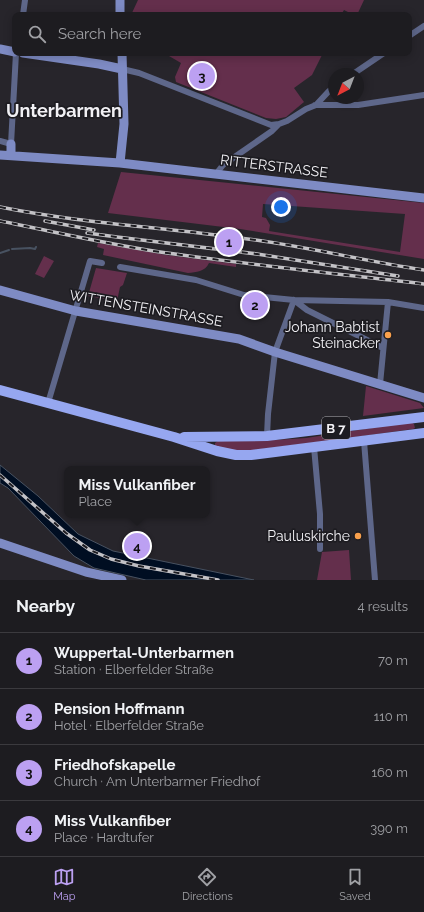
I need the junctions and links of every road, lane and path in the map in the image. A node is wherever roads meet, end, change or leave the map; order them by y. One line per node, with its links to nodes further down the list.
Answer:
1 (25, 0): 3 (street)
2 (120, 0): 4 (street)
3 (23, 12)
4 (120, 12)
5 (424, 26): 6 (street)
6 (412, 34)
7 (0, 50): 8 (street)
8 (12, 52)
9 (16, 56): 20 (street)
10 (44, 56): 14 (street)
11 (122, 56): 14 (street)
12 (380, 56): 13 (street)
13 (362, 68)
14 (122, 69): 18 (street); 23 (street)
15 (328, 91): 17 (street)
16 (424, 95): 17 (street)
17 (315, 105): 18 (street)
18 (278, 124): 24 (street)
19 (0, 141): 20 (street)
20 (11, 144): 22 (street)
21 (0, 155): 22 (street, RITTERSTRASSE)
22 (11, 155): 23 (street, RITTERSTRASSE)
23 (120, 163): 24 (street, RITTERSTRASSE)
24 (216, 174): 25 (street, RITTERSTRASSE)
25 (424, 198)
26 (102, 264): 32 (street)
27 (120, 267): 29 (street)
28 (0, 290): 32 (street, WITTENSTEINSTRASSE)
29 (294, 300): 30 (street); 33 (street); 34 (street)
30 (388, 302): 31 (street); 33 (street)
31 (424, 308)
32 (76, 311): 34 (street, WITTENSTEINSTRASSE); 38 (street)
33 (383, 348): 35 (street)
34 (275, 352): 35 (street, WITTENSTEINSTRASSE); 43 (street)
35 (380, 384): 37 (street, WITTENSTEINSTRASSE)
36 (0, 390): 38 (main road, B 7)
37 (424, 398)
38 (48, 403): 44 (main road, B 7)
39 (424, 417): 43 (main road, B 7)
40 (424, 422): 42 (main road)
41 (424, 433): 42 (main road, B 7)
42 (409, 435): 46 (main road, B 7)
43 (267, 436): 45 (main road, B 7)
44 (174, 437): 45 (main road, B 7); 48 (main road, B 7)
45 (217, 437): 48 (main road)
46 (364, 441): 47 (main road, B 7); 52 (street)
47 (314, 447): 48 (main road, B 7); 50 (street)
48 (216, 451)
49 (0, 543): 51 (street)
50 (320, 549)
51 (122, 580)
52 (375, 580)

